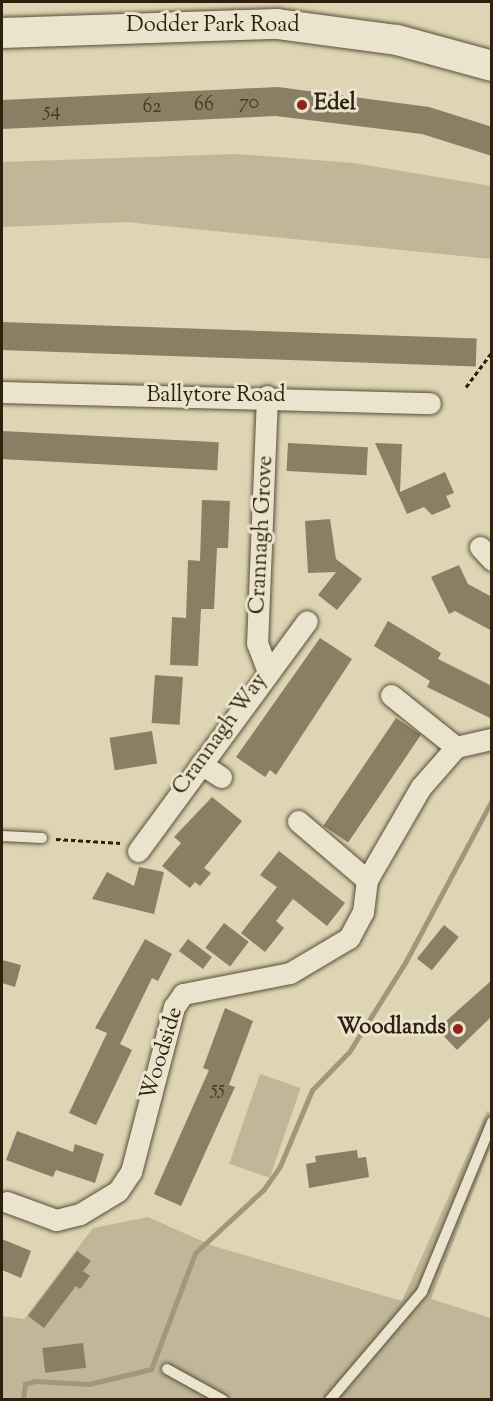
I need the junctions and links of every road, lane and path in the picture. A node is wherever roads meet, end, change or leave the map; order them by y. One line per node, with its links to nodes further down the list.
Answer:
1 (2, 33): 2 (main road, Dodder Park Road)
2 (492, 66)
3 (492, 352): 4 (path)
4 (466, 387)
5 (2, 392): 6 (street, Ballytore Road)
6 (267, 396): 7 (street, Ballytore Road); 9 (street, Crannagh Grove)
7 (430, 404)
8 (307, 621): 9 (street, Crannagh Way)
9 (268, 672): 13 (street, Crannagh Way)
10 (391, 695): 12 (street)
11 (492, 740): 12 (street)
12 (456, 747): 19 (street, Woodside)
13 (201, 764): 14 (street); 18 (street, Crannagh Way)
14 (221, 777)
15 (298, 820): 19 (street)
16 (2, 836): 17 (lane)
17 (42, 838): 18 (path)
18 (130, 847)
19 (368, 880): 21 (street, Woodside)
20 (492, 1122): 24 (lane)
21 (7, 1203)
22 (166, 1368): 23 (lane)
23 (223, 1400)
24 (330, 1400)

